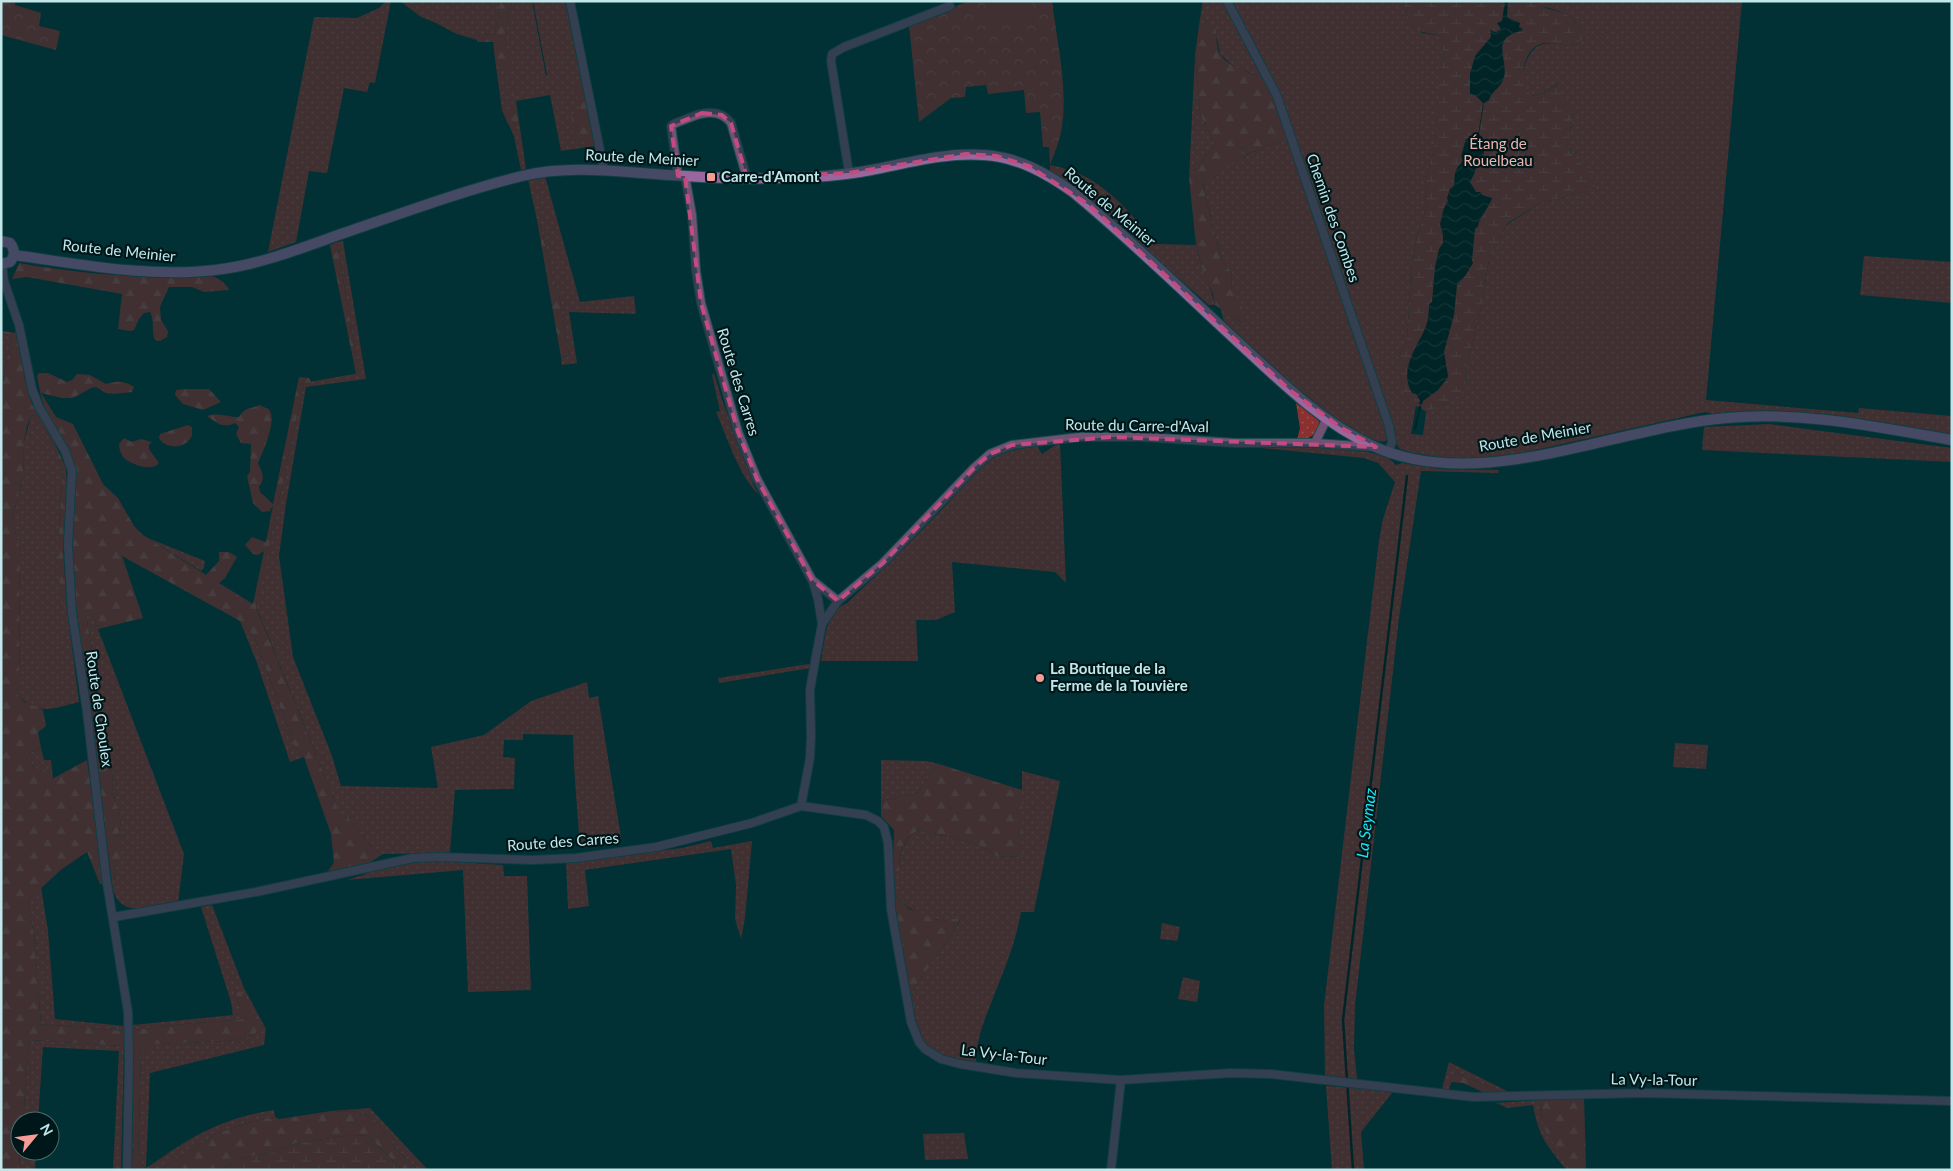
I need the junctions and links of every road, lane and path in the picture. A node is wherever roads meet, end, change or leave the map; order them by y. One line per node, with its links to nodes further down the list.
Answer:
1 (570, 1): 4 (street)
2 (1227, 1): 15 (street, Chemin des Combes)
3 (950, 6): 5 (street)
4 (604, 170): 6 (street, Route de Meinier); 9 (street, Route de Meinier)
5 (849, 173): 7 (street, Route de Meinier); 11 (street, Route de Meinier)
6 (681, 176): 7 (street, Route de Meinier); 7 (street, Route des Carres); 16 (street, Route des Carres)
7 (748, 178)
8 (1, 241): 9 (street)
9 (14, 255): 10 (street)
10 (2, 264): 20 (street, Route de Choulex)
11 (1327, 418): 13 (street); 14 (street, Route de Meinier)
12 (1952, 440): 15 (street, Route de Meinier)
13 (1315, 443): 14 (street, Route du Carre-d'Aval); 17 (street, Route du Carre-d'Aval)
14 (1376, 447): 15 (street, Route de Meinier)
15 (1389, 452)
16 (812, 580): 17 (street, Route des Carres); 18 (street, Route des Carres)
17 (838, 601): 18 (street, Route des Carres)
18 (822, 624): 19 (street, Route des Carres)
19 (801, 806): 20 (street, Route des Carres); 21 (street, La Vy-la-Tour)
20 (114, 918): 23 (street, Route de Choulex)
21 (1121, 1080): 22 (street, La Vy-la-Tour); 24 (street)
22 (1952, 1101)
23 (127, 1170)
24 (1111, 1170)

